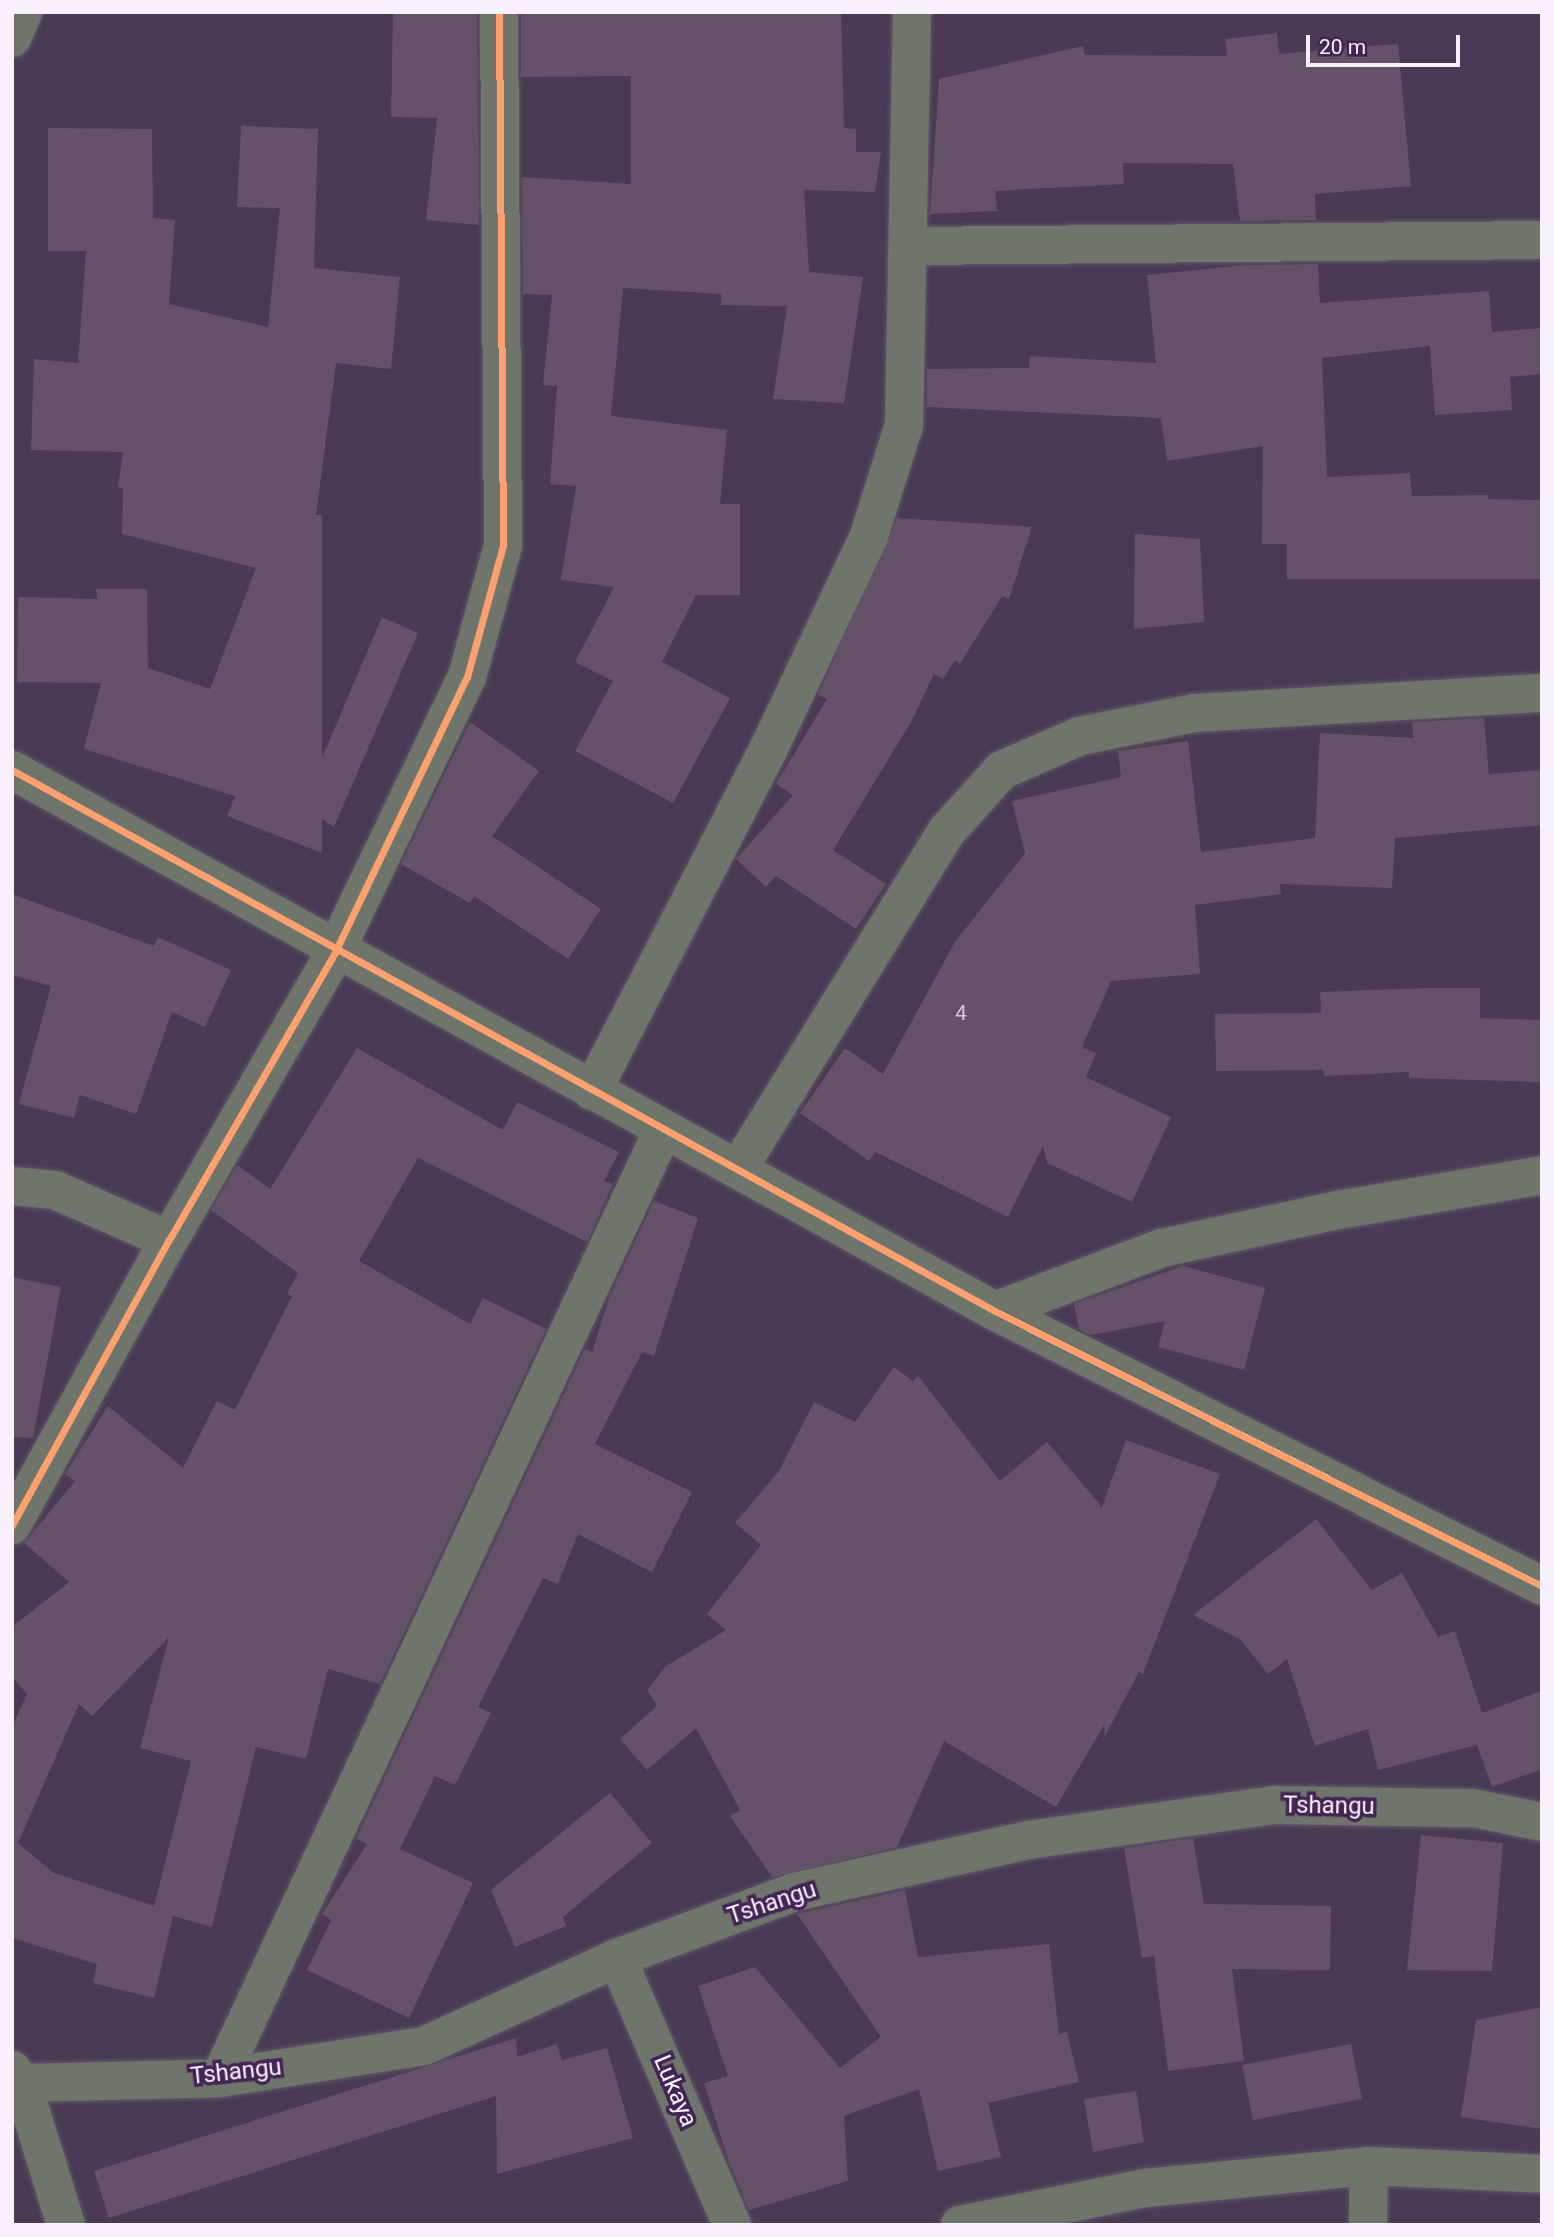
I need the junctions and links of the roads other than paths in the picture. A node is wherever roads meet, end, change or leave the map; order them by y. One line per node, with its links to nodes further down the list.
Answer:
1 (23, 12): 4 (street)
2 (499, 12): 9 (street)
3 (912, 12): 6 (street)
4 (12, 38)
5 (1542, 240): 6 (street)
6 (910, 246): 10 (street)
7 (1542, 693): 12 (street)
8 (12, 770): 9 (street)
9 (335, 951): 10 (street); 15 (street)
10 (592, 1091): 11 (street)
11 (663, 1130): 12 (street); 22 (street)
12 (738, 1169): 16 (street)
13 (1542, 1175): 16 (street)
14 (12, 1186): 15 (street)
15 (169, 1240): 17 (street)
16 (995, 1311): 18 (street)
17 (12, 1525)
18 (1542, 1586)
19 (1542, 1822): 20 (street, Tshangu)
20 (617, 1958): 22 (street, Tshangu); 27 (street, Lukaya)
21 (17, 2077): 22 (street, Tshangu); 26 (street)
22 (220, 2077)
23 (1369, 2166): 24 (street); 25 (street); 28 (street)
24 (1542, 2174)
25 (973, 2224)
26 (66, 2225)
27 (732, 2225)
28 (1368, 2225)

